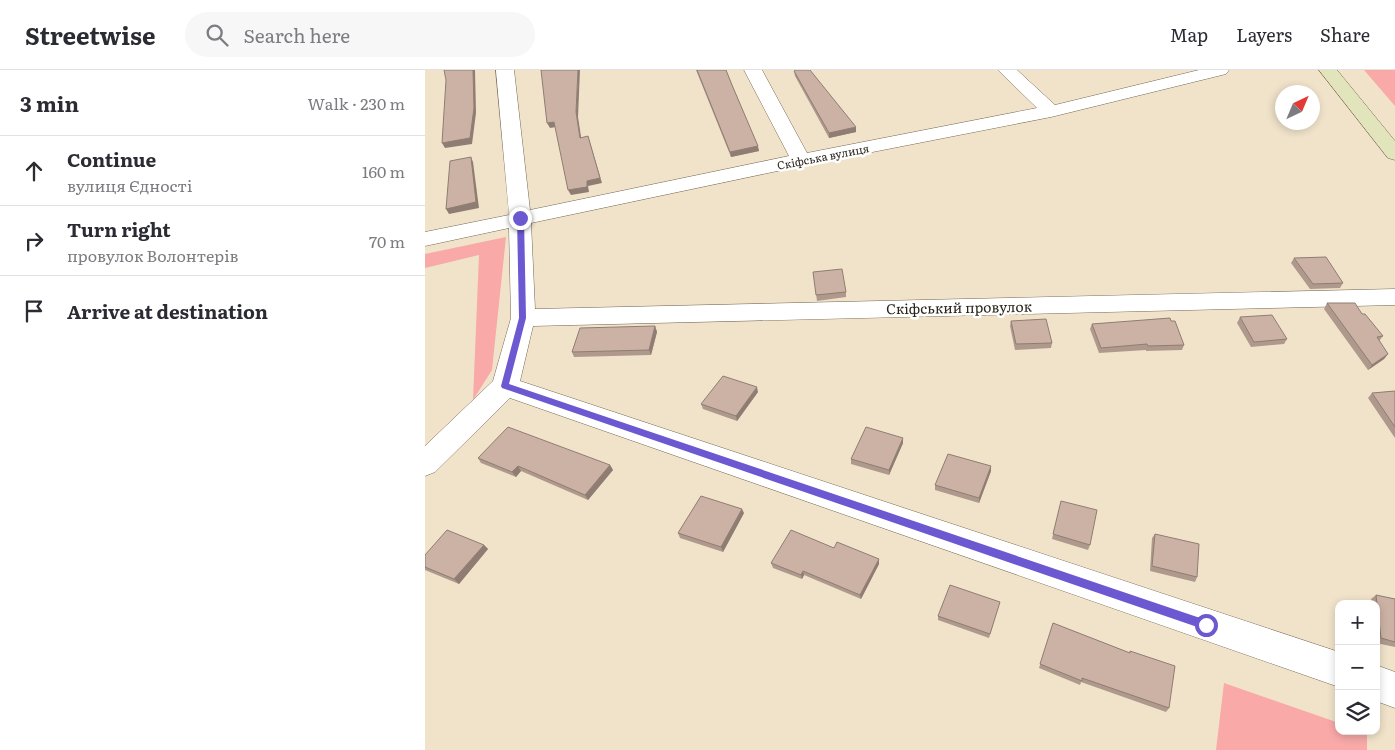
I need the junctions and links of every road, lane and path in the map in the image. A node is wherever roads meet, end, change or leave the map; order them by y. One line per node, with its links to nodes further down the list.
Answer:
1 (505, 70): 9 (street)
2 (753, 70): 8 (street)
3 (1007, 70): 6 (street)
4 (1220, 70): 6 (street, Скіфська вулиця)
5 (1328, 70): 7 (street)
6 (1051, 111): 8 (street, Скіфська вулиця)
7 (1395, 154)
8 (801, 160): 9 (street, Скіфська вулиця)
9 (520, 218): 10 (street, Скіфська вулиця); 12 (street)
10 (425, 239)
11 (1395, 297): 12 (street, Скіфський провулок)
12 (523, 318): 13 (street)
13 (505, 386): 14 (street); 15 (street)
14 (425, 464)
15 (1335, 669)
16 (1380, 684): 17 (street)
17 (1395, 690)

